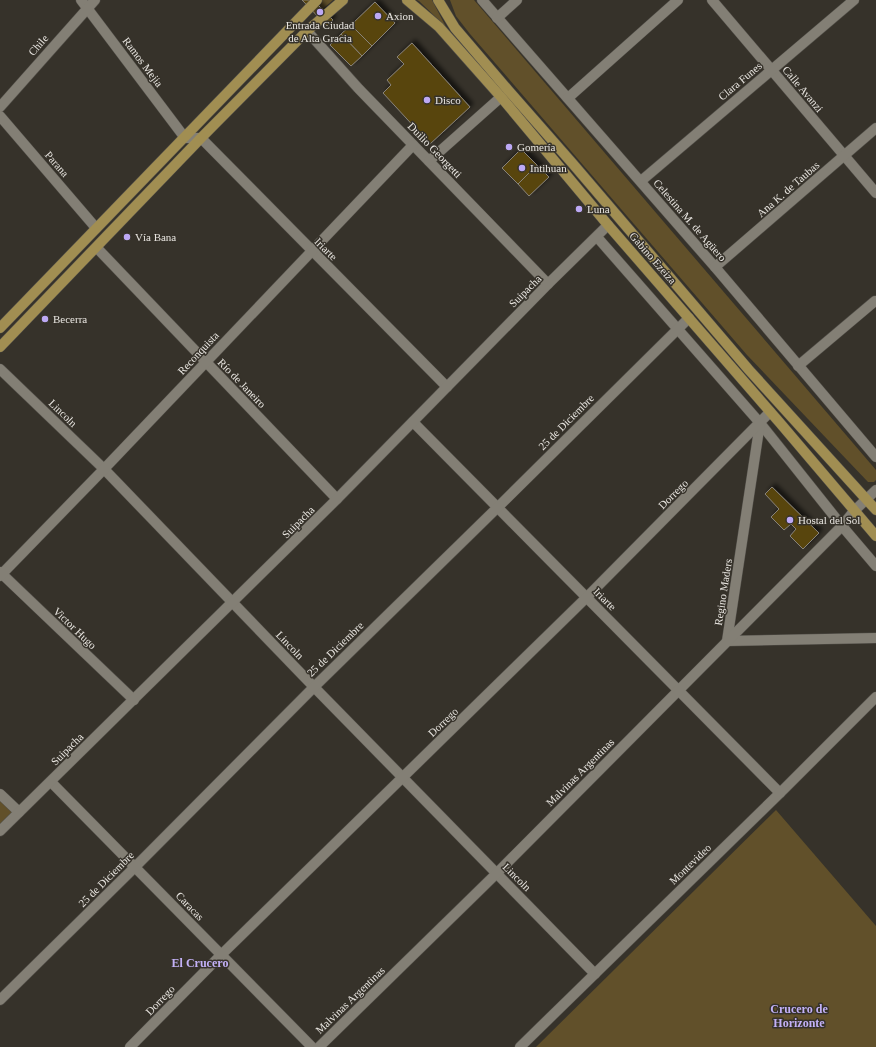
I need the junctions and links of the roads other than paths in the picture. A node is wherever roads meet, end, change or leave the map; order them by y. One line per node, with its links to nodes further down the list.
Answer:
1 (317, 0): 19 (main road)
2 (343, 0): 12 (main road)
3 (407, 0): 14 (main road, Gabino Ezeiza)
4 (438, 0): 49 (main road, Gabino Ezeiza)
5 (482, 0): 11 (street, Celestina M. de Agüero)
6 (517, 0): 11 (street)
7 (678, 0): 15 (street)
8 (712, 0): 13 (street, Calle Avanzi)
9 (854, 0): 13 (street, Clara Funes)
10 (88, 2): 16 (street, Chile); 19 (street, Ramos Mejia)
11 (497, 18): 15 (street, Celestina M. de Agüero)
12 (307, 31): 20 (main road); 21 (street, Duilio Georgetti)
13 (771, 70): 22 (street, Calle Avanzi); 24 (street, Clara Funes)
14 (501, 97): 23 (street); 26 (main road, Gabino Ezeiza)
15 (568, 98): 24 (street, Celestina M. de Agüero)
16 (2, 100)
17 (0, 116): 27 (street, Parana)
18 (876, 128): 22 (street, Ana K. de Taubas)
19 (185, 138): 20 (street); 27 (main road)
20 (201, 138): 29 (main road); 30 (street, Iriarte)
21 (413, 145): 23 (street, Duilio Georgetti); 30 (street, Reconquista)
22 (844, 156): 25 (street, Calle Avanzi); 31 (street, Ana K. de Taubas)
23 (429, 161): 32 (street, Duilio Georgetti)
24 (641, 181): 31 (street, Celestina M. de Agüero)
25 (876, 193)
26 (608, 225): 28 (street, Suipacha); 34 (main road, Gabino Ezeiza)
27 (96, 228): 35 (main road)
28 (597, 237): 32 (street, Suipacha); 36 (street)
29 (97, 248): 37 (main road); 38 (street, Río de Janeiro)
30 (311, 251): 38 (street, Reconquista); 41 (street, Iriarte)
31 (715, 267): 39 (street, Celestina M. de Agüero)
32 (548, 284): 41 (street, Suipacha)
33 (875, 300): 39 (street)
34 (689, 318): 36 (street, 25 de Diciembre); 42 (main road, Gabino Ezeiza)
35 (0, 328)
36 (677, 329): 44 (street); 50 (street, 25 de Diciembre)
37 (0, 347)
38 (206, 363): 46 (street, Reconquista); 48 (street, Río de Janeiro)
39 (798, 366): 45 (street, Celestina M. de Agüero)
40 (0, 369): 46 (street, Lincoln)
41 (447, 387): 43 (street, Suipacha)
42 (770, 412): 44 (street, Dorrego); 51 (main road, Gabino Ezeiza)
43 (413, 422): 48 (street, Suipacha); 50 (street, Iriarte)
44 (760, 423): 53 (street); 57 (street, Dorrego); 60 (street, Regino Maders)
45 (876, 457)
46 (104, 469): 56 (street, Reconquista); 58 (street, Lincoln)
47 (876, 490): 49 (street, Malvinas Argentinas)
48 (337, 499): 58 (street, Suipacha)
49 (866, 499): 51 (street, Malvinas Argentinas); 52 (main road, Gabino Ezeiza)
50 (498, 507): 57 (street, Iriarte); 61 (street, 25 de Diciembre)
51 (854, 510): 53 (street, Malvinas Argentinas); 54 (main road, Gabino Ezeiza)
52 (876, 510)
53 (842, 526): 55 (street); 60 (street, Malvinas Argentinas)
54 (876, 536)
55 (876, 566)
56 (1, 574): 64 (street, Victor Hugo)
57 (587, 598): 62 (street, Iriarte); 65 (street, Dorrego)
58 (232, 603): 61 (street, Lincoln); 64 (street, Suipacha)
59 (876, 638): 60 (street, Regino Maders)
60 (728, 641): 62 (street, Malvinas Argentinas)
61 (314, 687): 65 (street, Lincoln); 71 (street, 25 de Diciembre)
62 (678, 690): 67 (street, Iriarte); 72 (street, Malvinas Argentinas)
63 (876, 697): 67 (street, Montevideo)
64 (134, 700): 66 (street, Suipacha)
65 (402, 778): 72 (street, Lincoln); 73 (street, Dorrego)
66 (51, 782): 69 (street, Suipacha); 71 (street, Caracas)
67 (780, 793): 74 (street, Montevideo)
68 (0, 794): 69 (street)
69 (19, 812): 70 (street, Suipacha)
70 (0, 831)
71 (135, 867): 73 (street, Caracas); 75 (street, 25 de Diciembre)
72 (497, 873): 74 (street, Lincoln); 78 (street, Malvinas Argentinas)
73 (221, 955): 76 (street, Dorrego); 77 (street, Caracas)
74 (595, 974): 79 (street, Montevideo)
75 (0, 1000)
76 (130, 1047)
77 (312, 1047)
78 (319, 1047)
79 (520, 1047)

